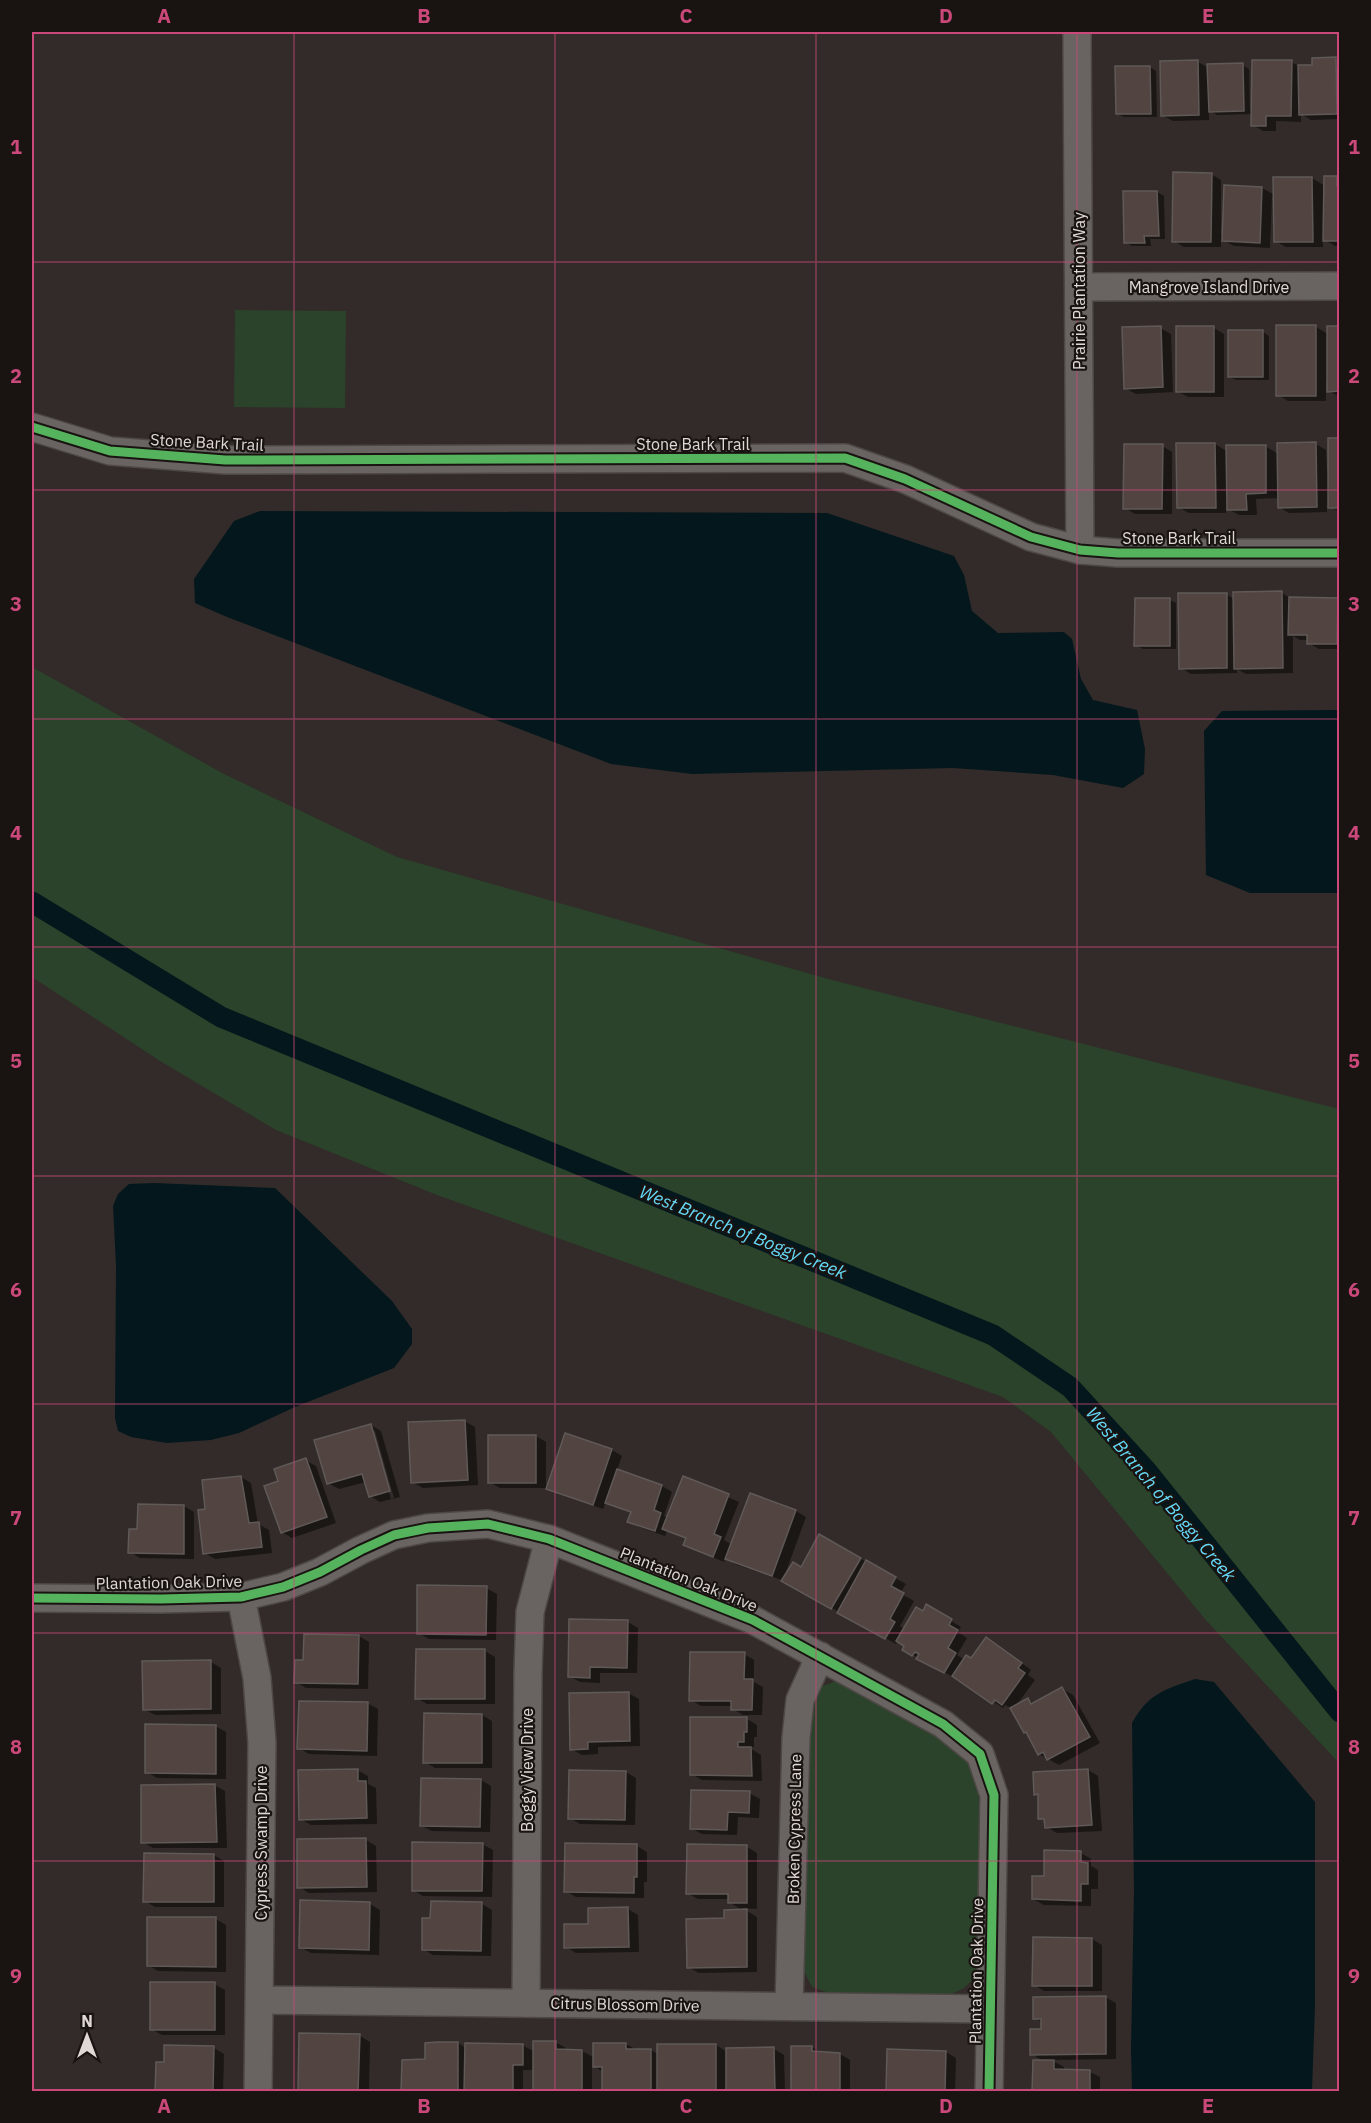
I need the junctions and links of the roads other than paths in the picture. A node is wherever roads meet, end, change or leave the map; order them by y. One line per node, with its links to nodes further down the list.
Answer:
1 (1077, 32): 3 (street, Prairie Plantation Way)
2 (1340, 286): 3 (street, Mangrove Island Drive)
3 (1079, 287): 5 (street, Prairie Plantation Way)
4 (32, 427): 5 (street, Stone Bark Trail)
5 (1080, 550): 6 (street, Stone Bark Trail)
6 (1340, 553)
7 (549, 1539): 8 (street, Plantation Oak Drive); 10 (street, Plantation Oak Drive); 12 (street, Boggy View Drive)
8 (241, 1597): 9 (street, Plantation Oak Drive); 11 (street, Cypress Swamp Drive)
9 (32, 1598)
10 (819, 1656): 13 (street, Broken Cypress Lane); 14 (street, Plantation Oak Drive)
11 (260, 2000): 12 (street, Citrus Blossom Drive); 15 (street, Cypress Swamp Drive)
12 (526, 2003): 13 (street, Citrus Blossom Drive)
13 (789, 2006): 14 (street, Citrus Blossom Drive)
14 (990, 2009): 16 (street, Plantation Oak Drive)
15 (258, 2091)
16 (989, 2091)

